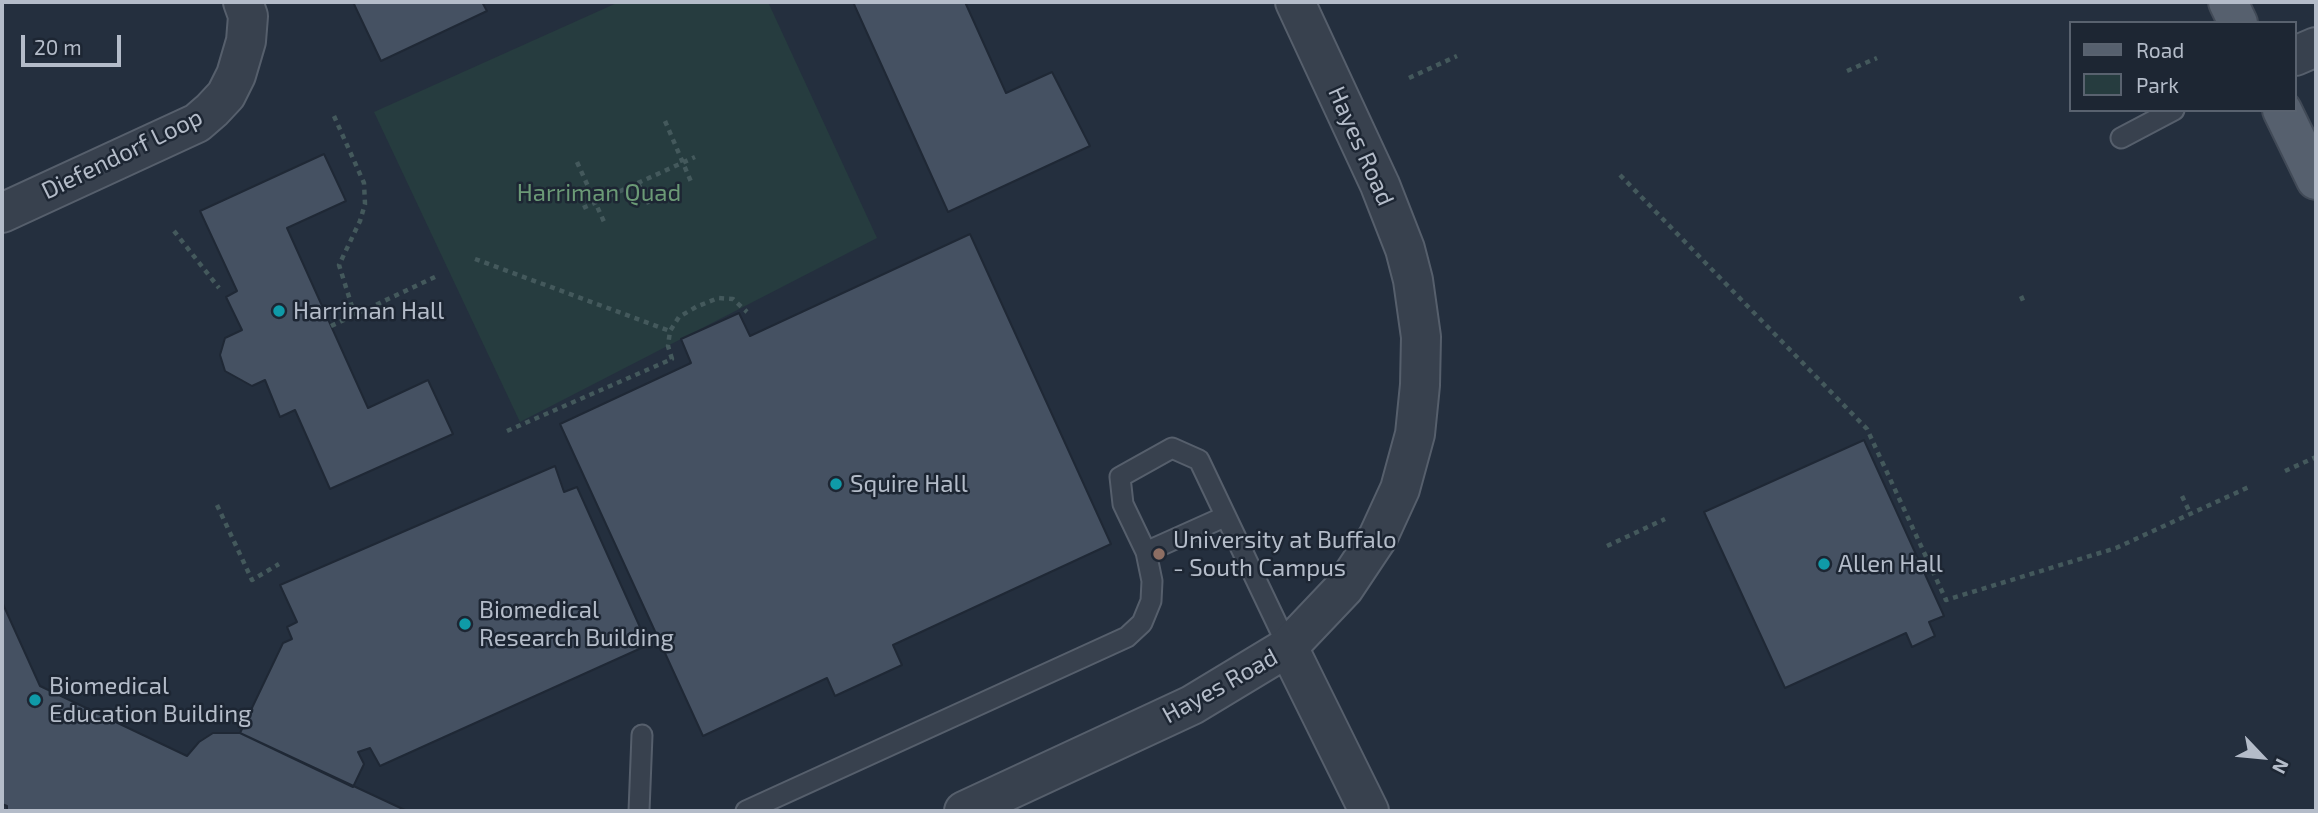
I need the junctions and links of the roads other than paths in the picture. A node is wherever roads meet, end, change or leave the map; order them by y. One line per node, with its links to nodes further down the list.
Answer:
1 (243, 2): 11 (street, Diefendorf Loop)
2 (1295, 2): 14 (street, Hayes Road)
3 (2228, 2): 4 (main road)
4 (2237, 21)
5 (2316, 47): 6 (street)
6 (2297, 55)
7 (2170, 112): 9 (lane)
8 (2283, 112): 10 (main road)
9 (2121, 138)
10 (2316, 180)
11 (2, 213)
12 (1224, 517): 13 (lane); 13 (lane); 14 (lane)
13 (1146, 552): 17 (lane)
14 (1289, 647): 18 (street, Hayes Road); 19 (street)
15 (642, 735): 16 (lane)
16 (639, 811)
17 (746, 811)
18 (964, 811)
19 (1369, 811)

